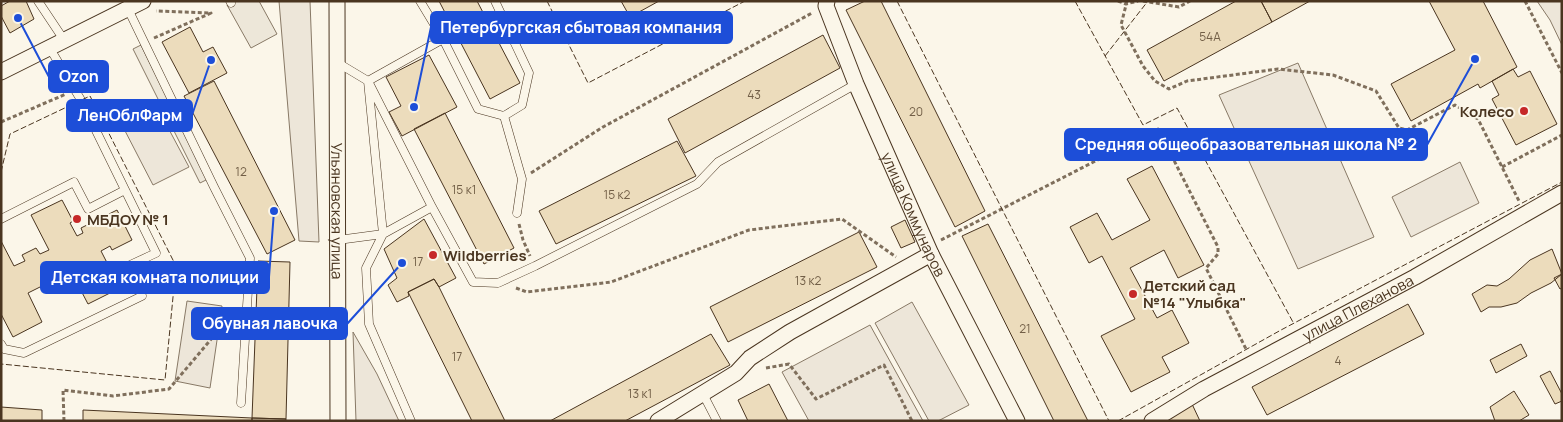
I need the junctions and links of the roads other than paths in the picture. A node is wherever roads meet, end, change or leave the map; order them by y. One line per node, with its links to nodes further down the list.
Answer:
1 (38, 1): 9 (lane)
2 (143, 1): 7 (street)
3 (338, 1): 11 (street, Ульяновская улица)
4 (420, 1): 8 (lane)
5 (494, 1): 15 (lane)
6 (826, 4): 14 (street, улица Коммунаров)
7 (128, 9): 9 (street); 26 (lane)
8 (443, 39): 13 (lane); 15 (lane)
9 (64, 40): 10 (street)
10 (49, 47): 12 (street); 16 (lane)
11 (338, 63): 13 (lane); 22 (street, Ульяновская улица)
12 (1, 72)
13 (368, 81): 18 (lane); 21 (lane)
14 (856, 84): 18 (lane); 23 (street, улица Коммунаров)
15 (504, 116): 19 (lane)
16 (125, 190): 20 (lane); 24 (lane)
17 (1562, 193): 32 (street, улица Плеханова)
18 (432, 207): 21 (lane)
19 (517, 213)
20 (1, 219)
21 (384, 234): 22 (lane); 28 (lane)
22 (338, 240): 27 (street, Ульяновская улица)
23 (929, 250): 25 (street); 31 (street, улица Коммунаров)
24 (1, 344)
25 (703, 394): 29 (street); 30 (lane)
26 (241, 403)
27 (338, 421)
28 (411, 421)
29 (658, 421)
30 (717, 421)
31 (1017, 421)
32 (1152, 421)

